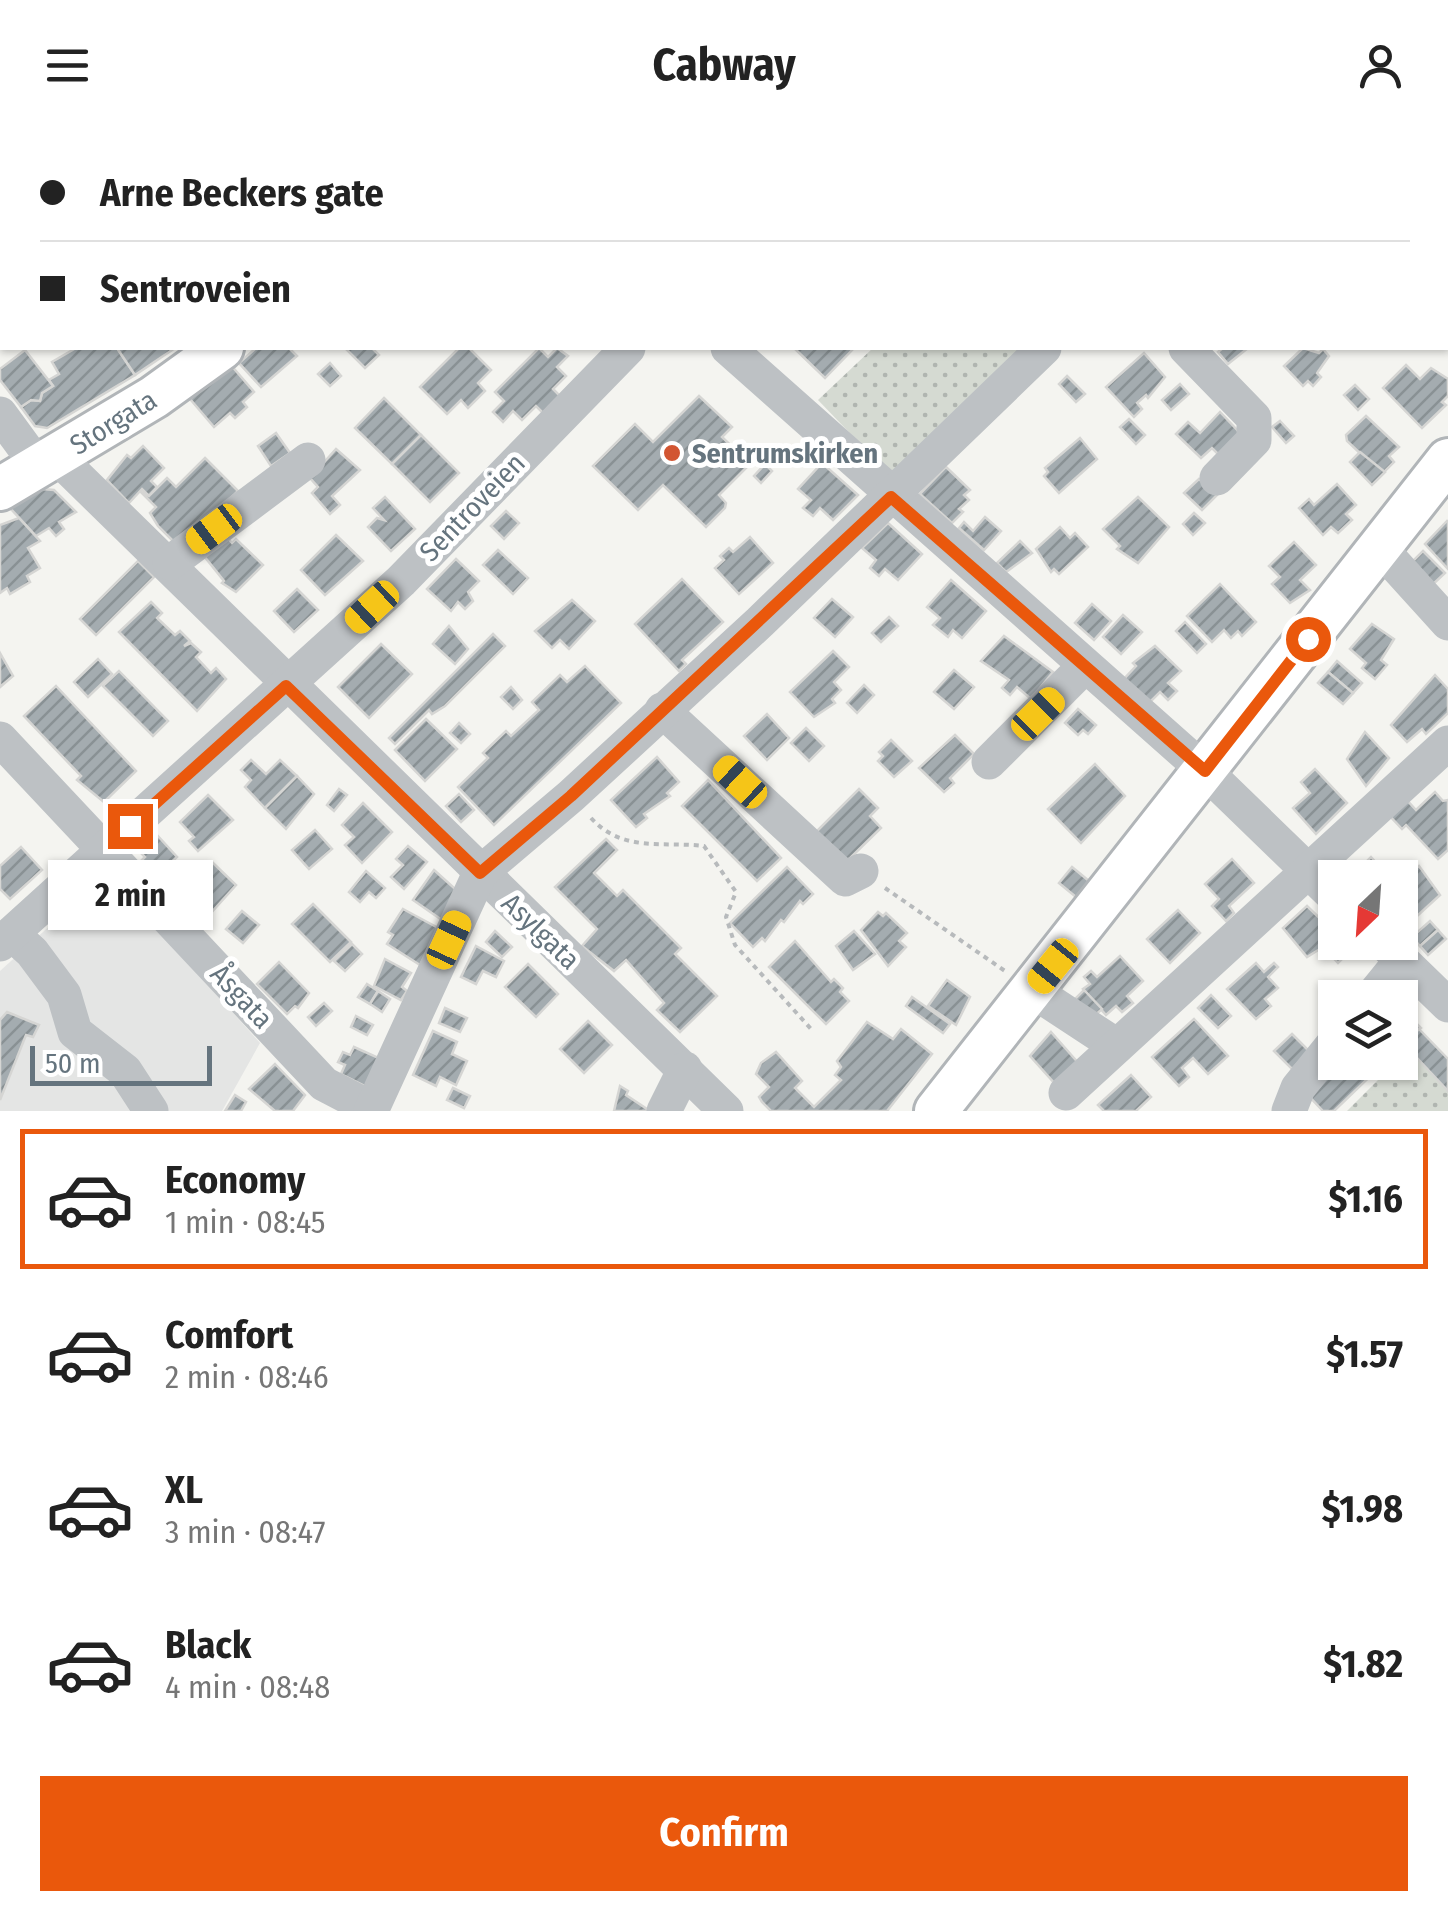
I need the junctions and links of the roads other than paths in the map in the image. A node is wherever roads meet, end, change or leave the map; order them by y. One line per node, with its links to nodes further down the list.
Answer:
1 (219, 350): 9 (main road, Storgata)
2 (626, 350): 17 (street, Sentroveien)
3 (730, 350): 12 (street)
4 (1042, 350): 12 (street)
5 (1188, 350): 10 (street)
6 (0, 414): 9 (street, Asylgata)
7 (308, 460): 14 (street)
8 (1448, 460): 13 (main road)
9 (47, 461): 11 (main road, Storgata); 14 (street, Asylgata)
10 (1218, 478)
11 (0, 489)
12 (891, 497): 16 (street); 18 (street)
13 (1380, 548): 15 (street); 22 (main road)
14 (170, 563): 17 (street, Asylgata)
15 (1448, 623)
16 (1086, 666): 21 (street); 22 (street)
17 (286, 686): 23 (street, Sentroveien); 26 (street, Asylgata)
18 (662, 710): 25 (street); 26 (street)
19 (0, 738): 23 (street, Åsgata)
20 (1448, 744): 24 (street)
21 (990, 762)
22 (1205, 771): 24 (street); 30 (main road)
23 (104, 849): 28 (street, Sentroveien); 36 (street, Åsgata)
24 (1307, 870): 27 (street); 32 (street)
25 (861, 871)
26 (480, 873): 34 (street, Asylgata); 36 (street)
27 (1318, 880)
28 (6, 939): 37 (street)
29 (1400, 960): 31 (street)
30 (1033, 991): 32 (street); 40 (main road)
31 (1448, 1005)
32 (1117, 1046): 35 (street)
33 (1318, 1063): 41 (street)
34 (685, 1069): 38 (street); 39 (street, Asylgata)
35 (1066, 1093)
36 (372, 1110)
37 (151, 1111)
38 (664, 1111)
39 (726, 1111)
40 (936, 1111)
41 (1288, 1111)

